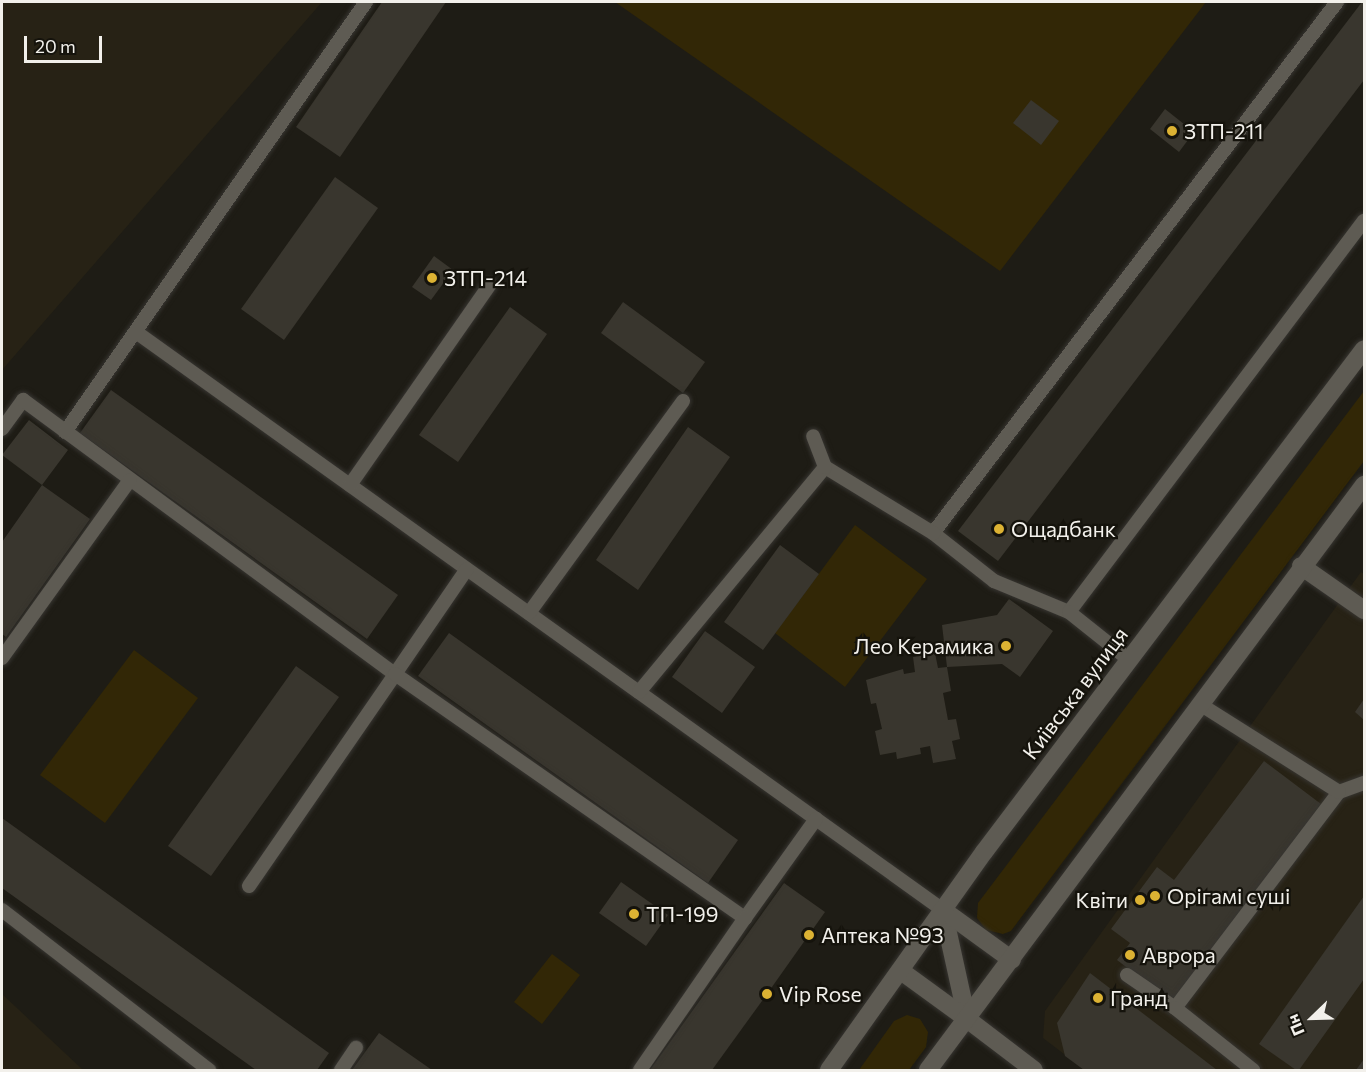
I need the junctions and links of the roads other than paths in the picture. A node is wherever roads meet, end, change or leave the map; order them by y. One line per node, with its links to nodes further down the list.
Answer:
1 (366, 2): 5 (lane)
2 (1337, 2): 15 (lane)
3 (1365, 221): 19 (lane)
4 (489, 286): 14 (lane)
5 (136, 332): 9 (lane); 14 (lane)
6 (1365, 349): 22 (main road, Київська вулиця)
7 (683, 400): 20 (lane)
8 (2, 429): 9 (lane)
9 (65, 432): 12 (lane)
10 (813, 436): 11 (lane)
11 (825, 467): 15 (lane); 24 (lane)
12 (130, 480): 21 (lane); 23 (lane)
13 (1365, 484): 16 (main road)
14 (350, 485): 17 (lane)
15 (933, 533): 19 (lane)
16 (1301, 566): 18 (main road); 25 (main road)
17 (467, 569): 20 (lane); 23 (lane)
18 (1365, 610)
19 (1069, 612): 22 (lane)
20 (528, 613): 24 (lane)
21 (2, 658)
22 (1128, 659): 31 (main road, Київська вулиця)
23 (395, 674): 29 (lane); 32 (lane)
24 (639, 692): 28 (lane)
25 (1200, 704): 27 (lane); 33 (main road)
26 (1365, 783): 27 (lane)
27 (1339, 792): 36 (lane)
28 (816, 819): 31 (lane); 32 (lane)
29 (249, 886)
30 (2, 910): 39 (lane)
31 (943, 910): 33 (main road); 34 (main road, Київська вулиця); 37 (main road)
32 (745, 918): 41 (lane)
33 (1012, 960): 37 (main road)
34 (901, 971): 37 (main road); 42 (main road, Київська вулиця)
35 (1127, 975): 36 (lane)
36 (1175, 1008): 45 (lane)
37 (967, 1019): 43 (main road); 44 (main road)
38 (356, 1048): 40 (lane)
39 (209, 1071)
40 (340, 1071)
41 (640, 1071)
42 (829, 1071)
43 (928, 1071)
44 (1034, 1071)
45 (1253, 1071)

